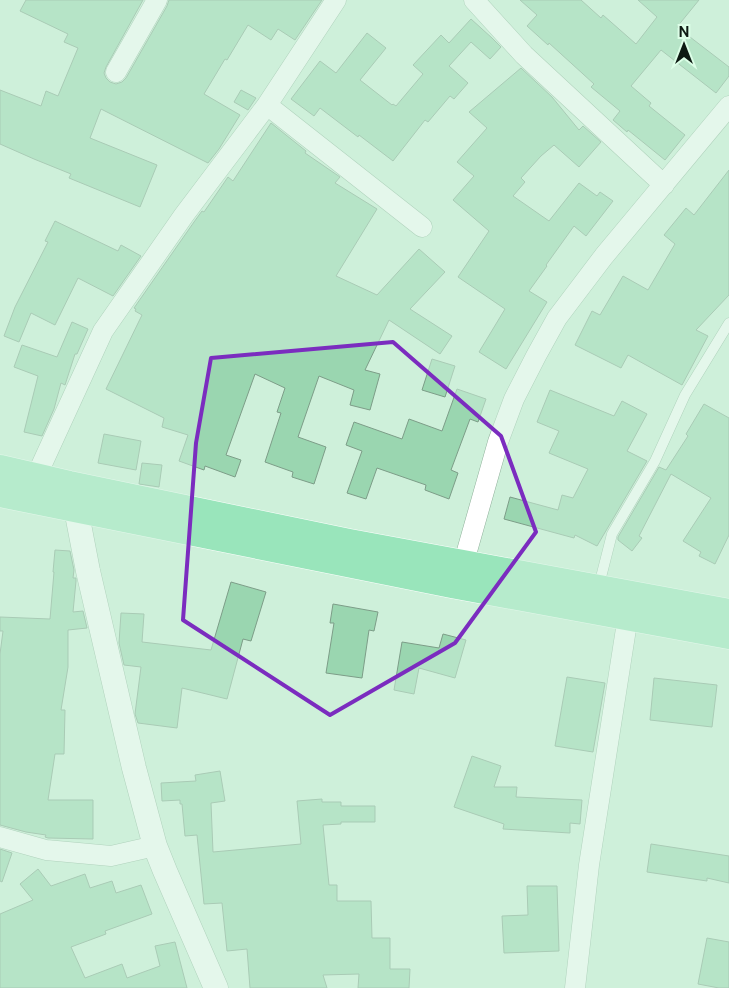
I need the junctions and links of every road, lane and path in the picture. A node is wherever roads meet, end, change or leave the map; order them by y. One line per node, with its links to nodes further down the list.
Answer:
1 (157, 0): 4 (street)
2 (336, 0): 5 (street)
3 (474, 0): 7 (street)
4 (116, 72)
5 (267, 105): 8 (street); 11 (street)
6 (729, 106): 7 (street)
7 (664, 185): 14 (street)
8 (422, 227)
9 (729, 323): 15 (lane)
10 (0, 469): 11 (main road)
11 (36, 477): 14 (main road)
12 (0, 493): 13 (main road)
13 (76, 509): 17 (main road); 20 (street)
14 (463, 565): 15 (main road)
15 (598, 590): 16 (main road)
16 (729, 613)
17 (628, 616): 18 (main road); 22 (street)
18 (729, 635)
19 (0, 837): 20 (street)
20 (155, 846): 21 (street)
21 (216, 988)
22 (575, 988)

